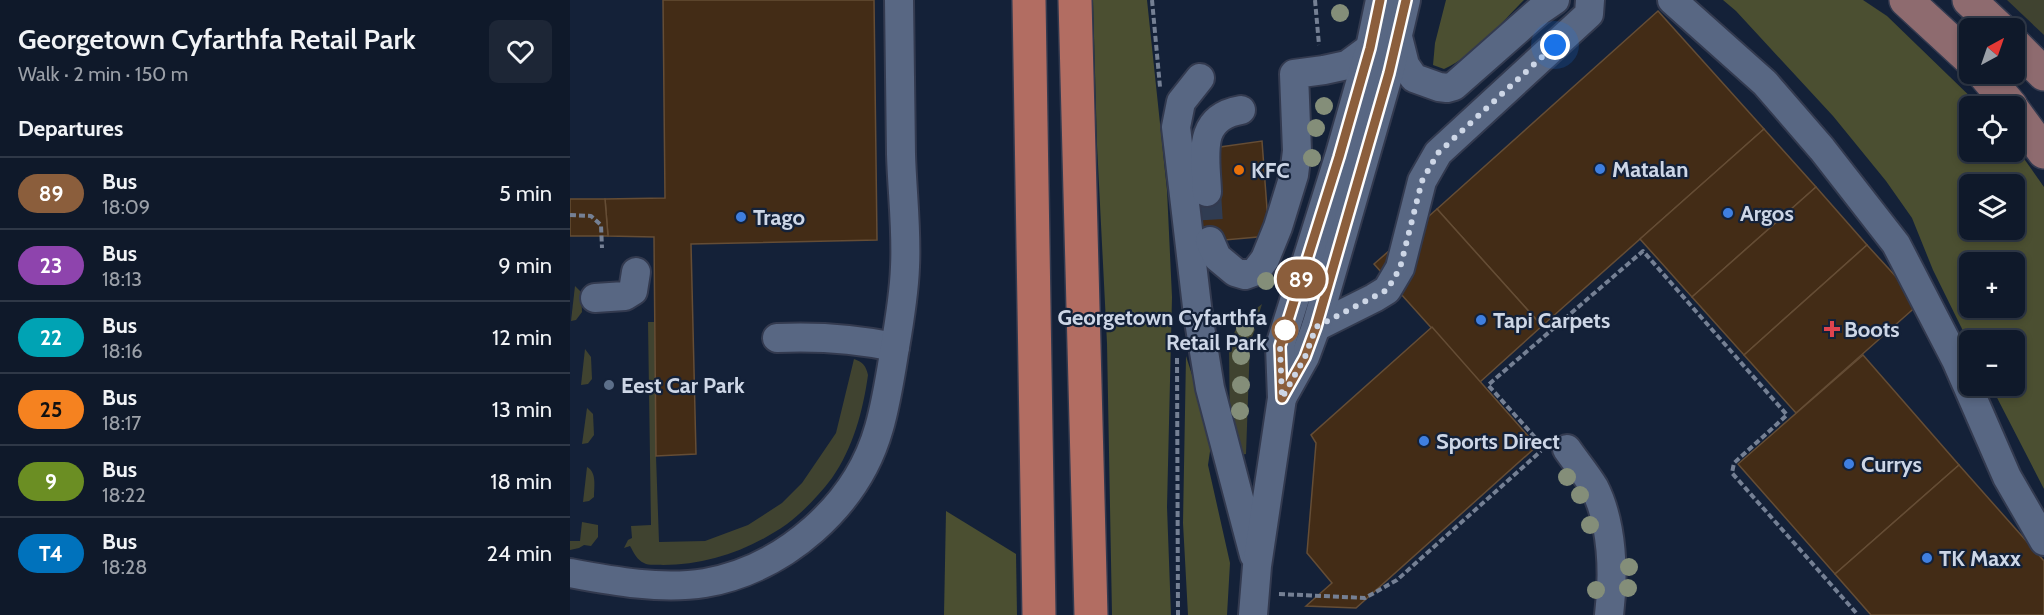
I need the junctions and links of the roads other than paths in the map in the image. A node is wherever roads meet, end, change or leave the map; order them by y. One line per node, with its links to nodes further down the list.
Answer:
1 (899, 0): 29 (street)
2 (1029, 0): 35 (highway)
3 (1075, 0): 36 (highway)
4 (1380, 0): 13 (street)
5 (1406, 0): 12 (street)
6 (1555, 0): 12 (street)
7 (1590, 0): 27 (street)
8 (1672, 0): 32 (street)
9 (1906, 0): 14 (main road)
10 (1970, 0): 11 (main road)
11 (1989, 18)
12 (1398, 37): 27 (street)
13 (1370, 48): 24 (street); 30 (street)
14 (1959, 49)
15 (2025, 55): 16 (main road)
16 (2044, 74)
17 (1200, 78): 33 (street)
18 (1992, 84): 19 (main road)
19 (2003, 96)
20 (1241, 110): 23 (street)
21 (2025, 126): 22 (main road)
22 (2044, 152)
23 (1207, 192)
24 (1210, 241)
25 (636, 272): 26 (street)
26 (595, 298)
27 (1316, 327): 30 (street)
28 (777, 338): 29 (street)
29 (895, 347): 34 (street)
30 (1282, 398): 33 (street)
31 (1567, 449): 38 (street)
32 (2044, 541)
33 (1257, 566): 37 (street)
34 (570, 573)
35 (1039, 615)
36 (1091, 615)
37 (1253, 615)
38 (1610, 615)

